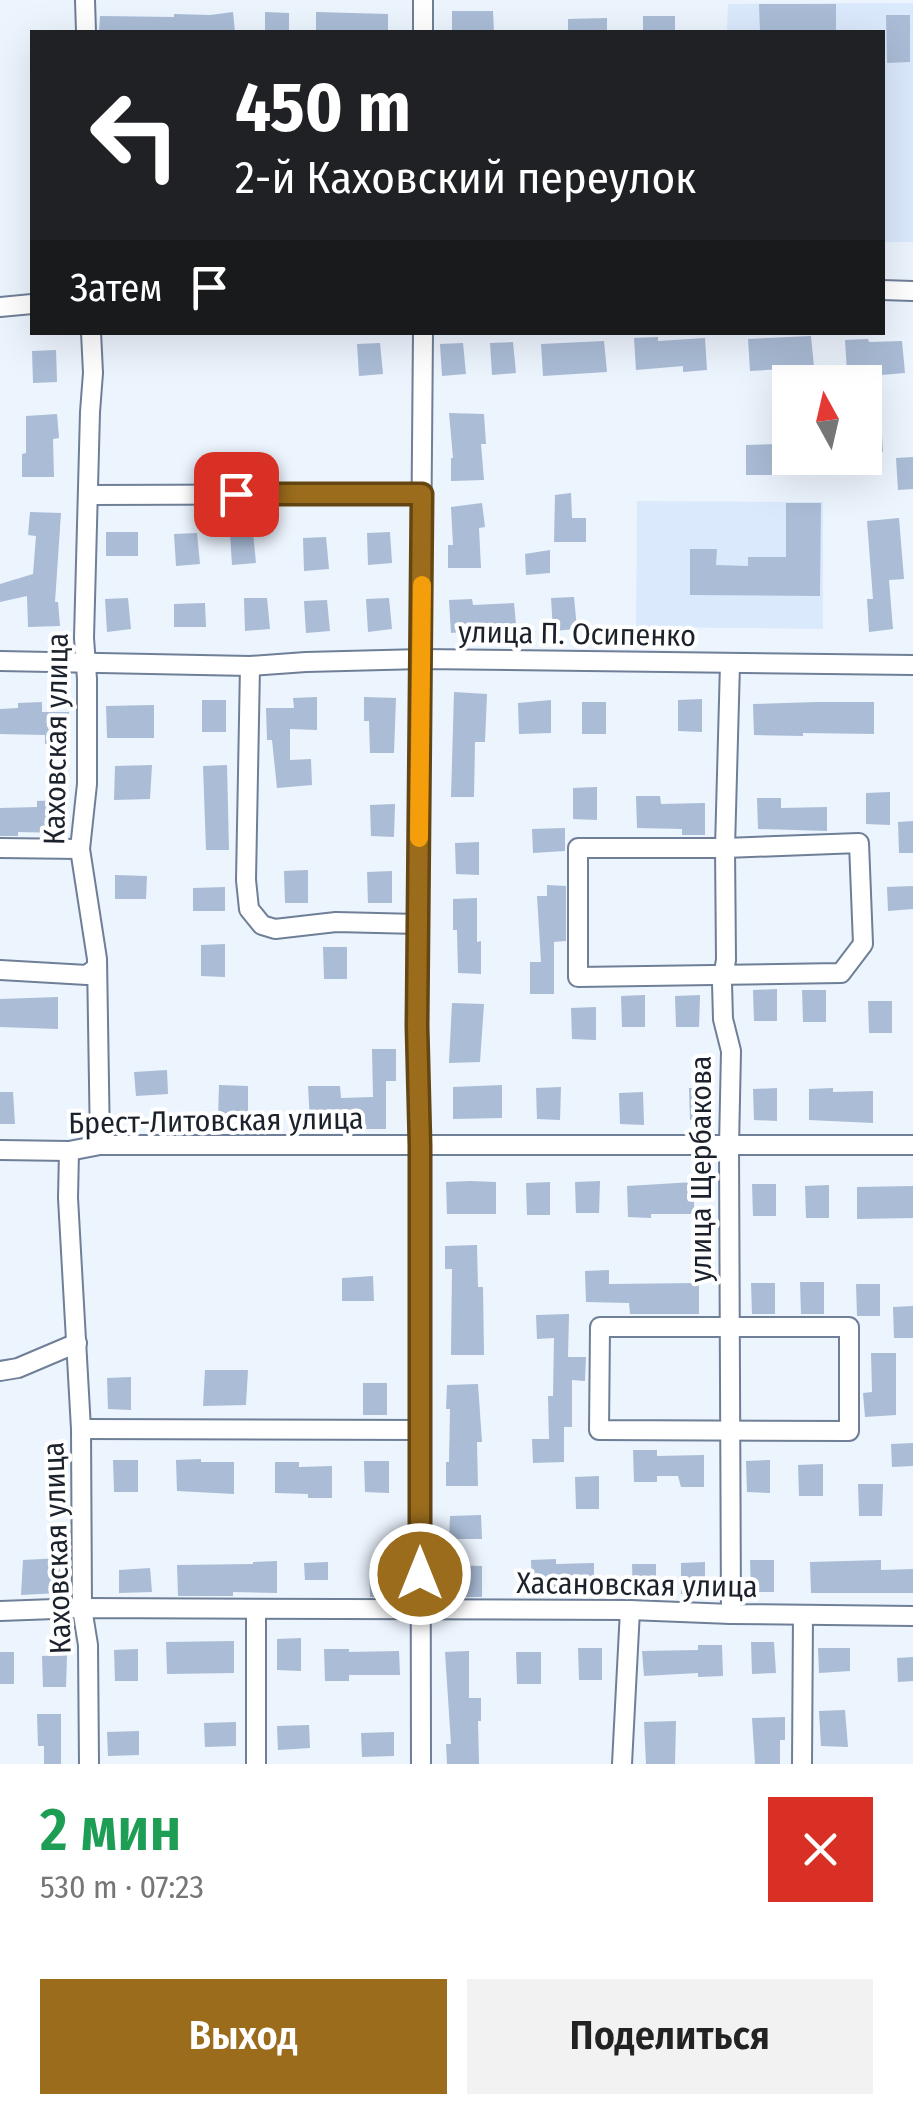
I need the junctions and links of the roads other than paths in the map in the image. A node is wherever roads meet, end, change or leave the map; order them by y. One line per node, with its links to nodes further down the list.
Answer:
1 (85, 0): 3 (street)
2 (423, 0): 4 (street)
3 (86, 30)
4 (423, 30)
5 (885, 290): 6 (street)
6 (913, 291)
7 (30, 304): 8 (street)
8 (0, 307)
9 (91, 335): 12 (street, Каховская улица)
10 (423, 335): 11 (street)
11 (422, 494): 12 (street); 13 (street)
12 (88, 495): 15 (street, Каховская улица)
13 (422, 660): 16 (street, улица П. Осипенко); 18 (street, улица П. Осипенко); 22 (street)
14 (0, 662): 15 (street, улица П. Осипенко)
15 (86, 662): 18 (street, улица П. Осипенко); 21 (street, Каховская улица)
16 (730, 664): 17 (street, улица П. Осипенко); 20 (street, улица Щербакова)
17 (913, 665)
18 (250, 666): 22 (street)
19 (0, 848): 21 (street)
20 (725, 848): 25 (street, улица Щербакова); 25 (street); 25 (street)
21 (80, 849): 23 (street, Каховская улица)
22 (418, 924): 28 (street)
23 (97, 967): 24 (street); 26 (street, Каховская улица)
24 (0, 970)
25 (723, 975): 29 (street, улица Щербакова)
26 (100, 1145): 28 (street, Брест-Литовская улица); 31 (street, Брест-Литовская улица)
27 (913, 1145): 29 (street, Брест-Литовская улица)
28 (420, 1146): 29 (street, Брест-Литовская улица); 36 (street)
29 (728, 1146): 32 (street, улица Щербакова)
30 (0, 1150): 31 (street, Брест-Литовская улица)
31 (69, 1151): 33 (street, Каховская улица)
32 (730, 1328): 37 (street, улица Щербакова); 37 (street); 37 (street)
33 (77, 1343): 34 (street); 35 (street, Каховская улица)
34 (0, 1370)
35 (81, 1429): 36 (street); 38 (street, Каховская улица)
36 (421, 1430): 40 (street)
37 (730, 1430): 43 (street, улица Щербакова)
38 (82, 1608): 39 (street, Хасановская улица); 42 (street, Хасановская улица); 46 (street, Каховская улица)
39 (256, 1610): 40 (street, Хасановская улица); 47 (street)
40 (420, 1610): 41 (street, Хасановская улица); 48 (street)
41 (630, 1610): 43 (street, Хасановская улица); 49 (street)
42 (0, 1611)
43 (731, 1614): 44 (street, Хасановская улица)
44 (803, 1615): 45 (street, Хасановская улица); 50 (street)
45 (913, 1616)
46 (89, 1764)
47 (256, 1764)
48 (421, 1764)
49 (622, 1764)
50 (802, 1764)

